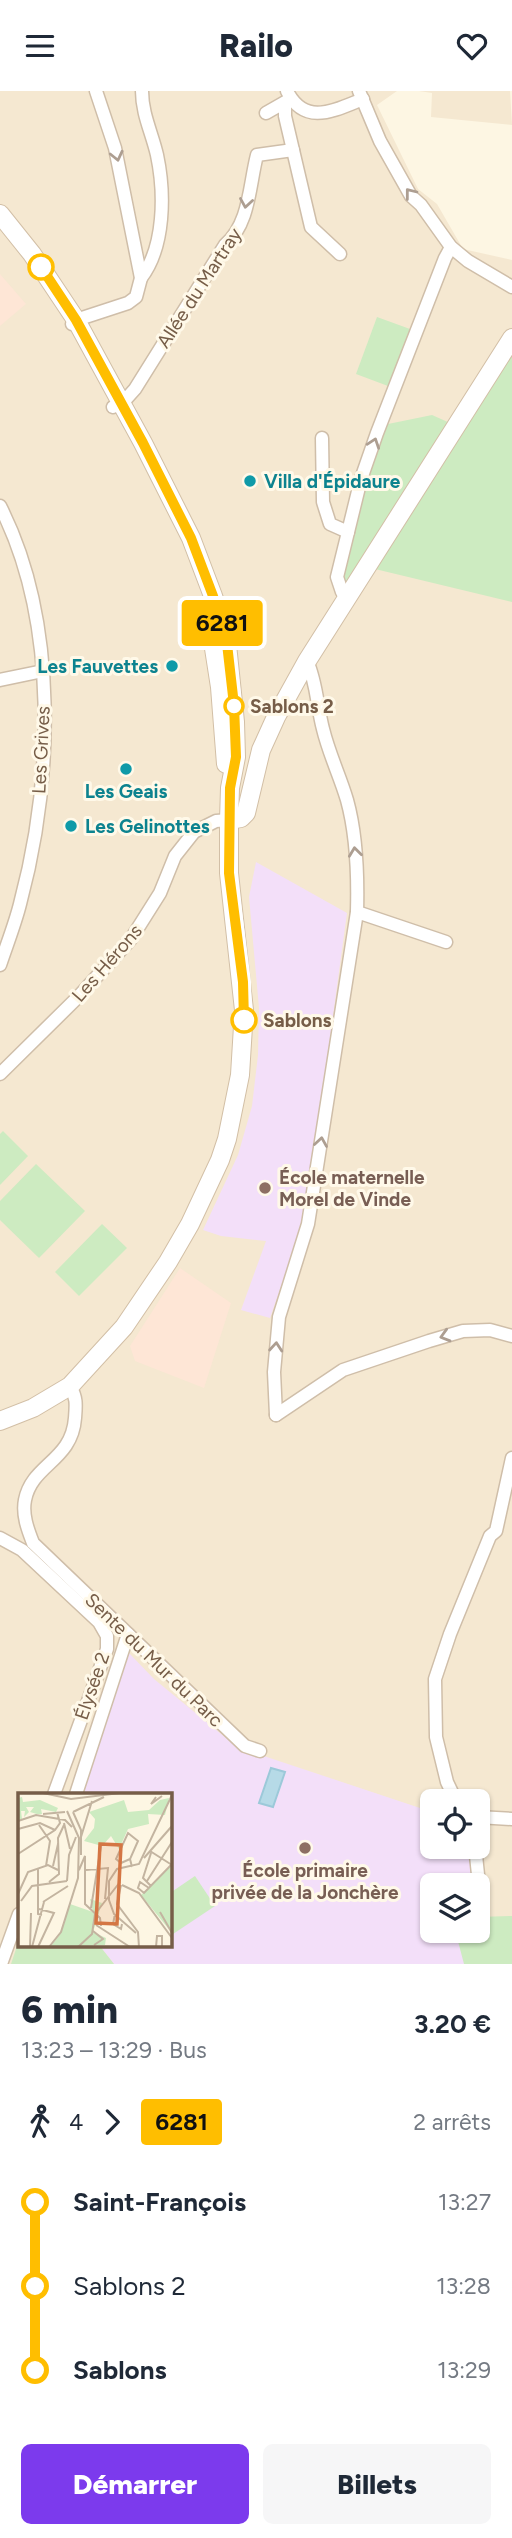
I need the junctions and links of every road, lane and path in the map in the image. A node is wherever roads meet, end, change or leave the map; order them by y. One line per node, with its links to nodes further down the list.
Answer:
1 (96, 91): 11 (street, one-way to 11)
2 (142, 91): 11 (street)
3 (361, 95): 4 (street); 9 (street, one-way to 3)
4 (288, 97): 5 (street); 6 (street)
5 (266, 113)
6 (293, 150): 10 (street); 15 (street, Allée du Martray, one-way to 15)
7 (0, 214): 13 (street)
8 (0, 226): 13 (street)
9 (451, 247): 12 (street); 18 (street, one-way to 9)
10 (340, 254)
11 (141, 278): 13 (street)
12 (512, 287)
13 (73, 324): 15 (street)
14 (512, 338): 19 (street)
15 (116, 405): 23 (street)
16 (322, 438): 18 (street)
17 (0, 506): 21 (street, Les Grives)
18 (348, 532): 19 (street)
19 (349, 596): 20 (street)
20 (307, 661): 23 (street); 24 (street, one-way to 20)
21 (43, 671): 22 (street); 26 (street, Les Grives)
22 (0, 680)
23 (229, 820): 27 (street, Les Hérons); 29 (street)
24 (357, 912): 25 (street); 28 (street, one-way to 24)
25 (446, 941)
26 (0, 965)
27 (0, 1074)
28 (512, 1336)
29 (70, 1386): 30 (street); 33 (street, Sente du Mur du Parc)
30 (0, 1421)
31 (512, 1458): 35 (street)
32 (0, 1538): 36 (street, Élysée 2)
33 (128, 1634): 34 (street, Sente du Mur du Parc); 37 (street)
34 (260, 1751)
35 (450, 1789)
36 (54, 1793)
37 (76, 1793)
38 (490, 1818): 39 (street)
39 (512, 1819)
40 (18, 1917): 41 (street)
41 (1, 1964)

